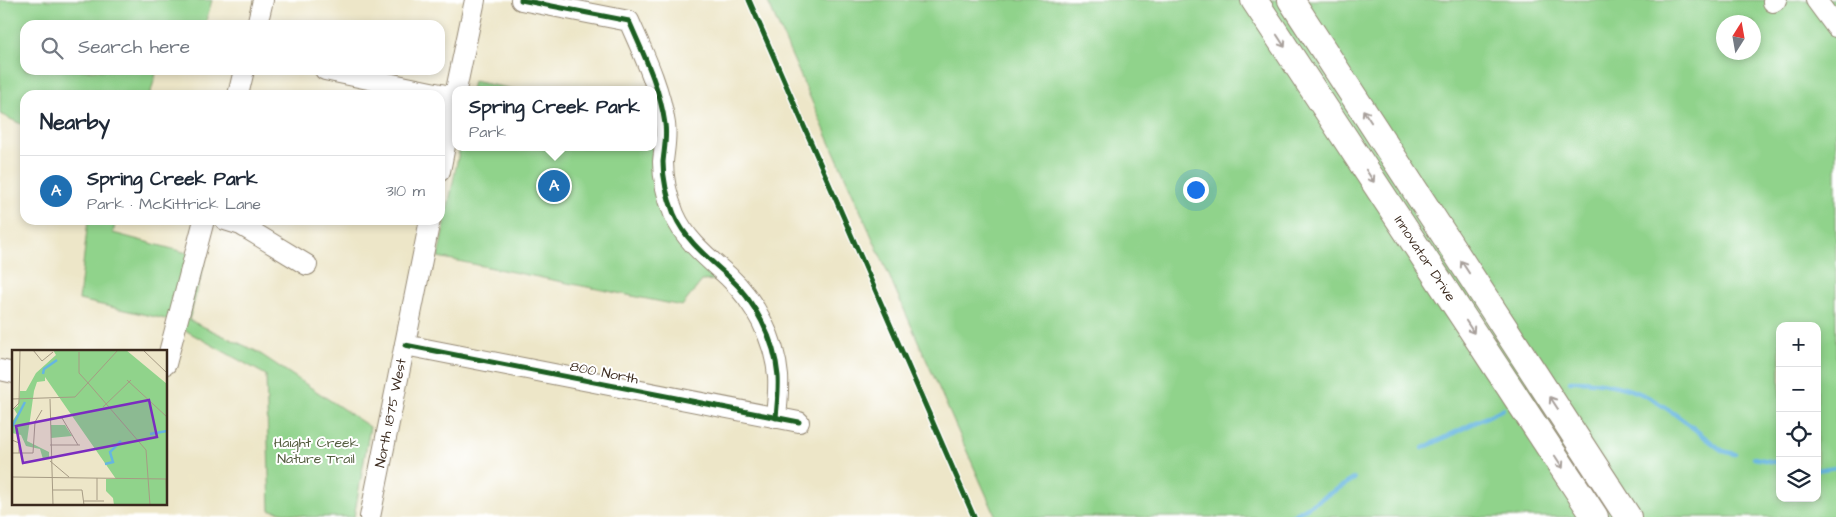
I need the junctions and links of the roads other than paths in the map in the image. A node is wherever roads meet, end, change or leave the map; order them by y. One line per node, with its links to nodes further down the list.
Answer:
1 (264, 0): 7 (street)
2 (475, 0): 11 (street)
3 (521, 0): 12 (street)
4 (1254, 0): 27 (main road, Innovator Drive, one-way to 27)
5 (1291, 0): 28 (main road, one-way to 5)
6 (1816, 0): 8 (street)
7 (258, 20)
8 (1836, 26)
9 (243, 75): 14 (street)
10 (350, 75): 15 (street)
11 (457, 86)
12 (656, 86)
13 (657, 89): 24 (street)
14 (239, 90)
15 (425, 90)
16 (452, 111): 17 (street)
17 (445, 146)
18 (203, 225): 23 (street)
19 (241, 225): 21 (street)
20 (429, 225): 22 (street, North 1875 West)
21 (307, 265)
22 (405, 345): 24 (street, 800 North); 26 (street, North 1875 West)
23 (168, 356)
24 (776, 418): 25 (street, 800 North)
25 (800, 422)
26 (370, 517)
27 (1595, 517)
28 (1628, 517)

